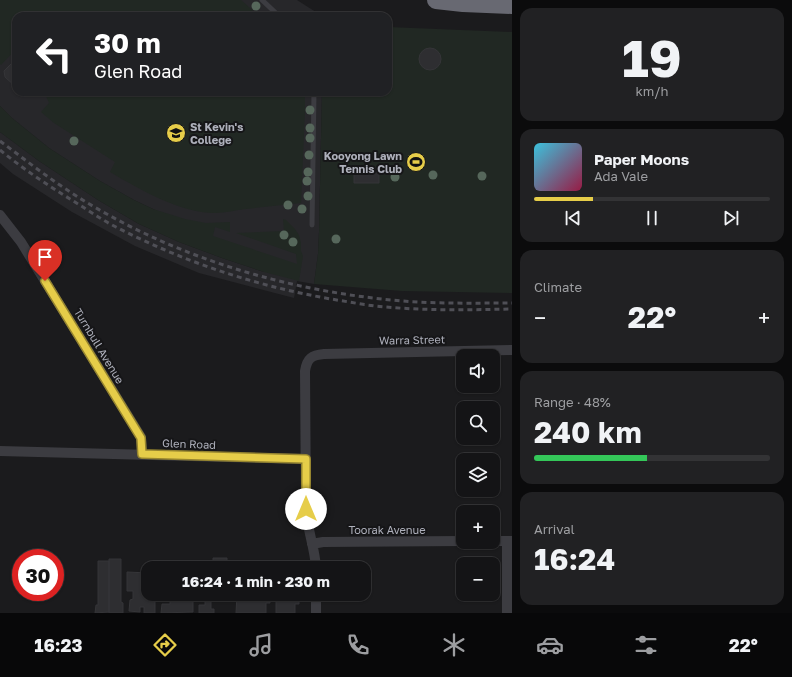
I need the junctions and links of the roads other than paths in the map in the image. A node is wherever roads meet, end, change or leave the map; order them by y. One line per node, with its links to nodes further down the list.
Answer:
1 (262, 0): 4 (lane)
2 (436, 0): 3 (highway)
3 (512, 6)
4 (275, 12)
5 (314, 96): 7 (lane)
6 (0, 215): 10 (street, Turnbull Avenue)
7 (312, 225)
8 (512, 350): 11 (street, Warra Street)
9 (0, 451): 10 (street, Glen Road)
10 (142, 454): 11 (street, Glen Road)
11 (306, 459): 14 (street)
12 (456, 541): 14 (street, Toorak Avenue)
13 (509, 541): 18 (street)
14 (312, 544): 15 (street)
15 (316, 561)
16 (316, 601): 17 (street)
17 (316, 613)
18 (507, 613)

